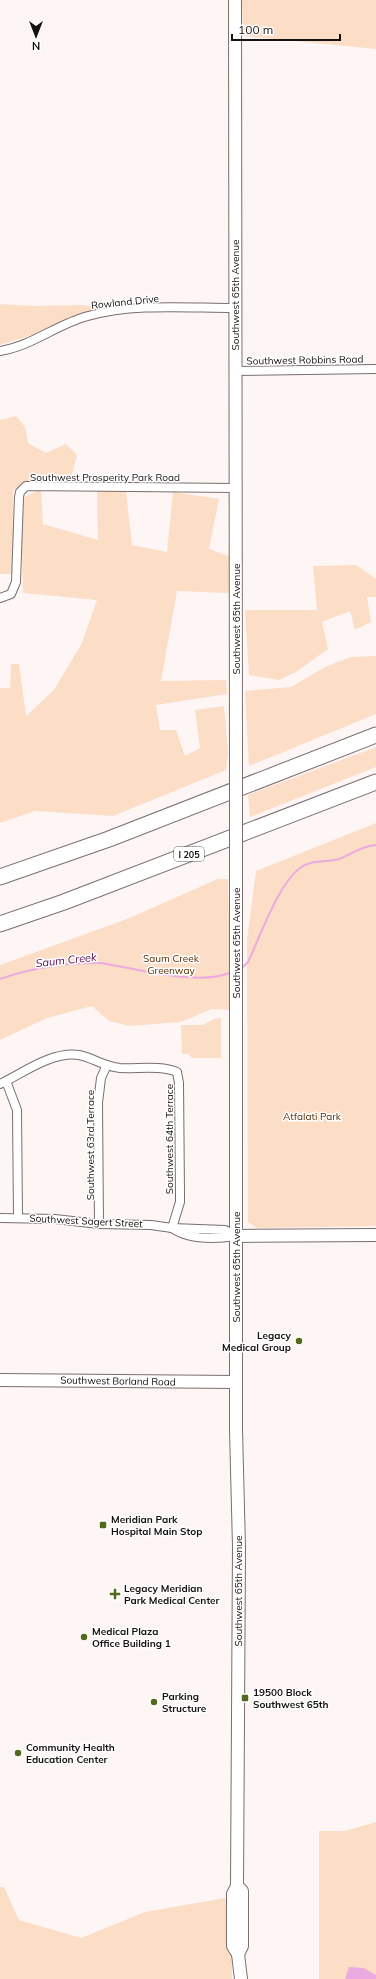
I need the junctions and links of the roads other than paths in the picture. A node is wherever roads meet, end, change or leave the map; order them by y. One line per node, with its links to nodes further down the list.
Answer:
1 (235, 0): 2 (main road, Southwest 65th Avenue)
2 (235, 308): 3 (street, Rowland Drive); 5 (main road, Southwest 65th Avenue)
3 (0, 351)
4 (376, 369): 5 (street, Southwest Robbins Road)
5 (235, 371): 6 (main road, Southwest 65th Avenue)
6 (235, 488): 7 (street, Southwest Prosperity Park Road); 19 (main road, Southwest 65th Avenue, bridge)
7 (0, 598)
8 (376, 735): 10 (highway)
9 (376, 782): 11 (highway, I 205)
10 (0, 877)
11 (0, 924)
12 (106, 1066): 13 (street); 16 (street, Southwest 63rd Terrace); 17 (street, Southwest 64th Terrace)
13 (3, 1082): 14 (street)
14 (18, 1217): 15 (street, Southwest Sagert Street); 16 (street, Southwest Sagert Street)
15 (0, 1218)
16 (99, 1224): 17 (street, Southwest Sagert Street)
17 (172, 1228): 19 (street, Southwest Sagert Street)
18 (376, 1235): 19 (main road, Southwest Sagert Street)
19 (236, 1236): 21 (main road, Southwest 65th Avenue)
20 (0, 1380): 21 (main road, Southwest Borland Road)
21 (236, 1382): 22 (main road, Southwest 65th Avenue)
22 (241, 1979)

